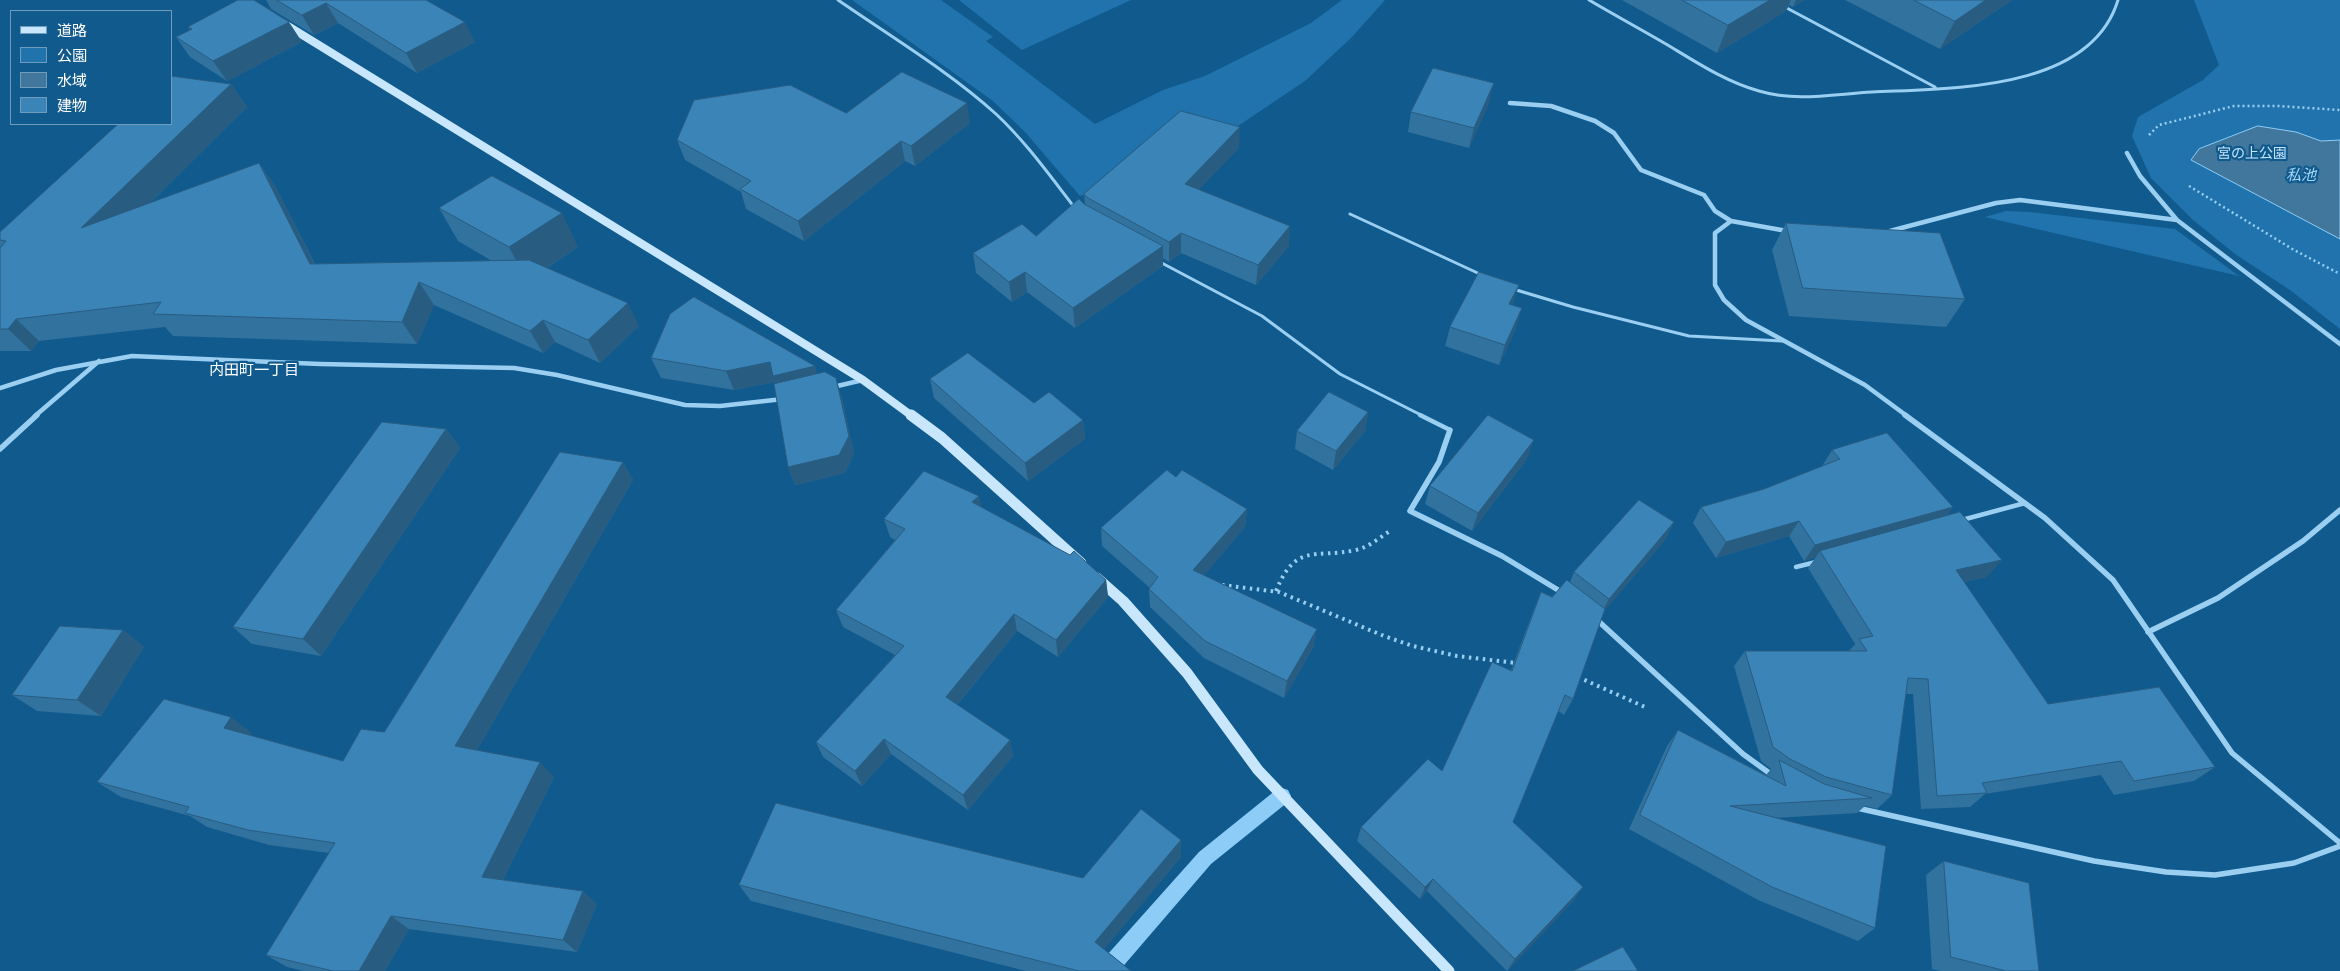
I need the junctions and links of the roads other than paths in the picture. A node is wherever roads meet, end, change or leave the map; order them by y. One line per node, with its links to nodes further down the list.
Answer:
1 (838, 0): 10 (lane)
2 (1589, 0): 6 (lane)
3 (2118, 0): 6 (lane)
4 (1781, 5): 6 (lane)
5 (270, 15): 21 (street)
6 (1935, 87)
7 (1510, 103): 12 (street)
8 (2127, 153): 11 (street)
9 (1350, 214): 16 (lane)
10 (1082, 215)
11 (2177, 220): 14 (street); 19 (street)
12 (1730, 221): 13 (street); 18 (street)
13 (1793, 232)
14 (1884, 232)
15 (1152, 258): 25 (lane)
16 (1488, 278)
17 (1506, 285): 18 (lane)
18 (1784, 340): 27 (street)
19 (2340, 344)
20 (100, 361): 22 (street); 24 (street); 26 (street)
21 (863, 380): 23 (street); 38 (street)
22 (0, 388)
23 (827, 388)
24 (790, 397)
25 (1450, 430): 32 (street)
26 (0, 449)
27 (2025, 502): 29 (lane); 34 (street)
28 (2340, 510): 34 (street)
29 (1958, 521)
30 (1825, 559): 31 (lane)
31 (1796, 567)
32 (1566, 596)
33 (1588, 612): 35 (street)
34 (2148, 632): 37 (street)
35 (1775, 778)
36 (1848, 805): 37 (street)
37 (2340, 844)
38 (1449, 971)

